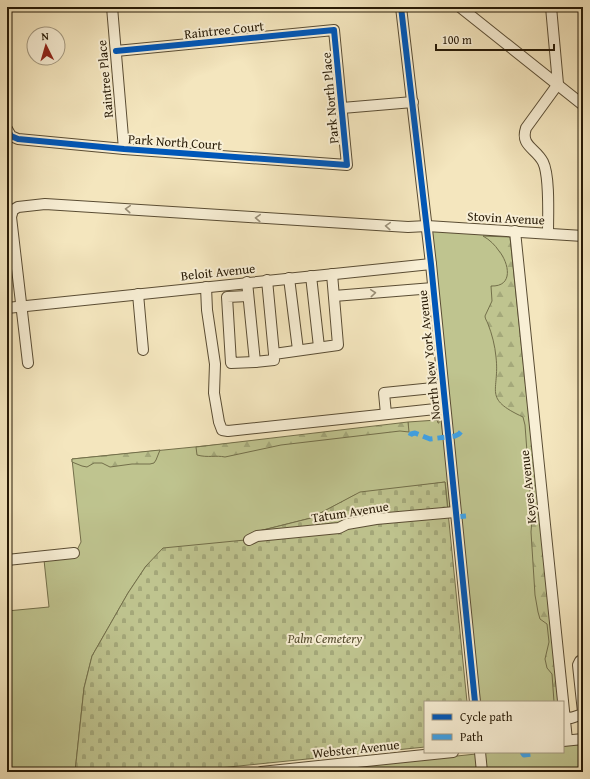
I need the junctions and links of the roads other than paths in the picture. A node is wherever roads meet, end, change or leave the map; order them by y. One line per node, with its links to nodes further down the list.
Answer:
1 (112, 7): 6 (street, Raintree Place)
2 (401, 7): 8 (street, North New York Avenue)
3 (460, 7): 7 (street)
4 (551, 7): 7 (street)
5 (334, 30): 6 (street, Raintree Court); 10 (street, Park North Place)
6 (116, 51): 12 (street, Raintree Place)
7 (558, 84): 9 (street); 16 (street)
8 (412, 102): 10 (street, Park North Place); 14 (street, North New York Avenue)
9 (583, 105)
10 (342, 108): 13 (street, Park North Place)
11 (7, 129): 12 (street, Park North Court)
12 (124, 149): 13 (street, Park North Court)
13 (347, 165)
14 (427, 226): 15 (street, Stovin Avenue); 18 (street, North New York Avenue); 29 (street, Stovin Avenue, one-way to 29)
15 (515, 231): 16 (street, Stovin Avenue); 49 (street, Keyes Avenue)
16 (548, 233): 17 (street, Stovin Avenue)
17 (583, 236)
18 (431, 264): 19 (street, Beloit Avenue); 25 (street, North New York Avenue)
19 (332, 274): 20 (street, Beloit Avenue); 28 (street)
20 (311, 276): 21 (street, Beloit Avenue); 31 (street)
21 (289, 278): 22 (street, Beloit Avenue); 33 (street)
22 (267, 280): 23 (street, Beloit Avenue); 34 (street)
23 (246, 282): 24 (street, Beloit Avenue); 27 (street)
24 (206, 287): 26 (street, Beloit Avenue); 38 (street)
25 (433, 288): 28 (street, one-way to 25); 39 (street, North New York Avenue)
26 (138, 294): 29 (street, Beloit Avenue); 32 (street)
27 (248, 296): 36 (street); 37 (street)
28 (334, 296): 31 (street)
29 (22, 306): 30 (street, Beloit Avenue); 35 (street, Stovin Avenue)
30 (7, 308)
31 (319, 347): 33 (street)
32 (143, 350)
33 (298, 350): 34 (street)
34 (274, 354): 36 (street)
35 (28, 362)
36 (255, 362): 37 (street)
37 (231, 363): 38 (street)
38 (215, 364): 41 (street)
39 (443, 387): 40 (street, North New York Avenue); 41 (street)
40 (445, 408): 41 (street); 42 (street, North New York Avenue)
41 (386, 414)
42 (455, 512): 43 (street, Tatum Avenue); 48 (street, North New York Avenue)
43 (249, 540)
44 (74, 553): 45 (street)
45 (7, 560)
46 (583, 661): 47 (street)
47 (581, 681): 51 (street)
48 (475, 701)
49 (563, 701)
50 (564, 707): 52 (street, Keyes Avenue)
51 (583, 713): 52 (street)
52 (565, 717): 54 (street, Keyes Avenue)
53 (583, 739): 54 (street)
54 (565, 740)
55 (443, 753): 57 (street, Webster Avenue)
56 (480, 753): 58 (street)
57 (261, 772)
58 (482, 772)

